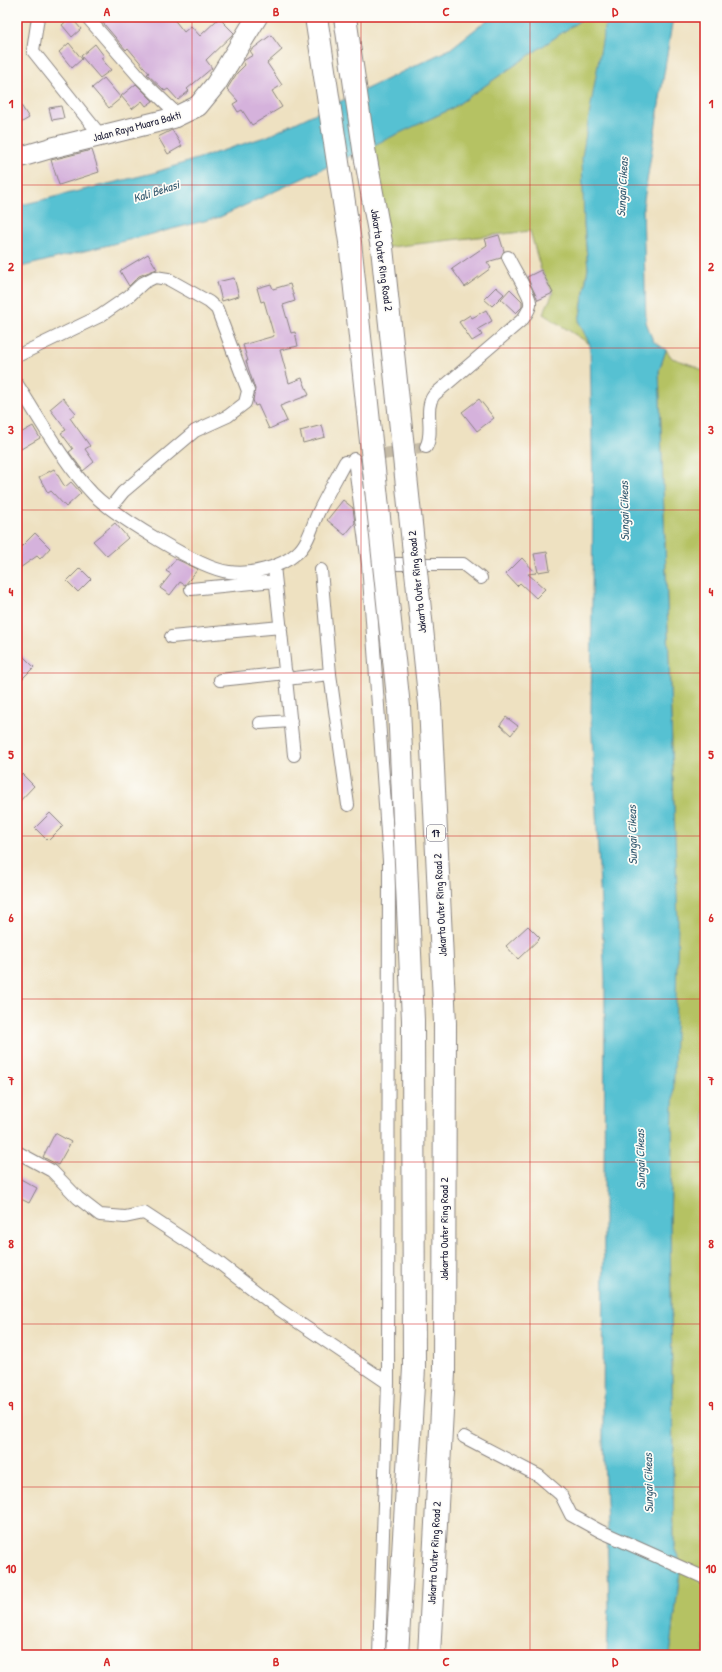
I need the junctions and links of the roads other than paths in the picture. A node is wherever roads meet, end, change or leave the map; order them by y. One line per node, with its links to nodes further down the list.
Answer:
1 (38, 17): 7 (street)
2 (88, 17): 6 (street)
3 (257, 17): 6 (main road, Jalan Raya Muara Bakti)
4 (316, 17): 34 (highway, bridge)
5 (345, 17): 35 (highway, Jakarta Outer Ring Road 2 / 17, bridge)
6 (179, 116): 7 (main road, Jalan Raya Muara Bakti)
7 (101, 136): 8 (main road, Jalan Raya Muara Bakti)
8 (17, 158)
9 (508, 257): 12 (street)
10 (17, 356): 13 (street)
11 (17, 384): 13 (street)
12 (426, 447)
13 (110, 508): 15 (street)
14 (368, 564): 15 (street); 17 (street); 30 (street)
15 (274, 566): 18 (street)
16 (321, 570): 22 (street)
17 (481, 578)
18 (276, 581): 19 (street); 20 (street)
19 (191, 589)
20 (280, 627): 21 (street); 23 (street)
21 (171, 637)
22 (330, 674): 23 (street); 28 (street)
23 (286, 676): 24 (street); 25 (street)
24 (220, 680)
25 (291, 721): 26 (street); 27 (street)
26 (260, 723)
27 (294, 755)
28 (348, 805)
29 (17, 1152): 30 (street)
30 (388, 1383): 33 (street)
31 (464, 1437): 32 (street)
32 (705, 1578)
33 (379, 1655)
34 (397, 1655)
35 (429, 1655)

